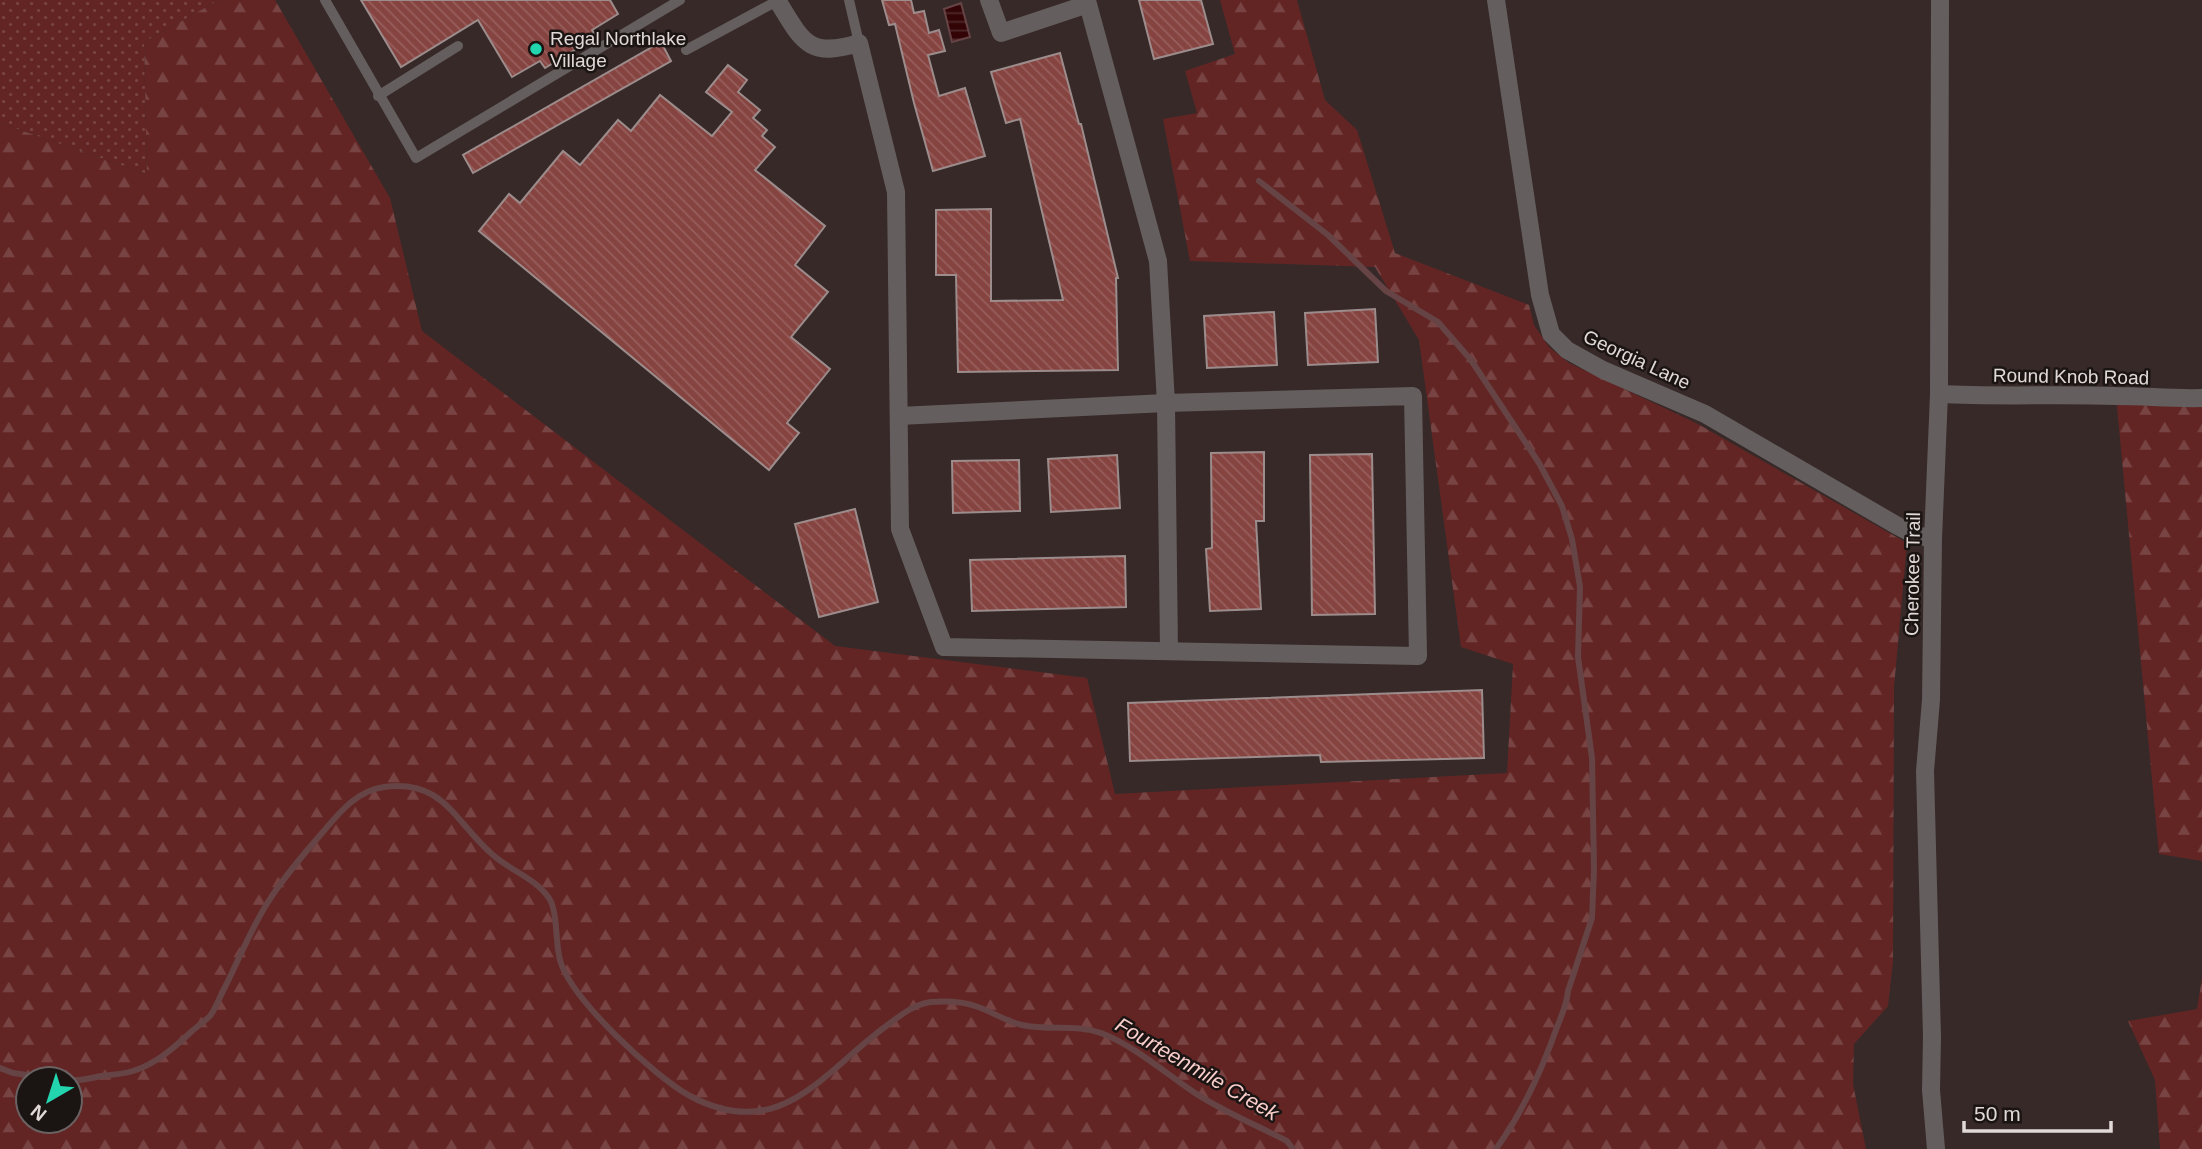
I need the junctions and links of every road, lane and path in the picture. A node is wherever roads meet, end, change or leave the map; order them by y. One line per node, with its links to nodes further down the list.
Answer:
1 (325, 0): 11 (lane)
2 (680, 0): 11 (lane)
3 (778, 0): 8 (street); 10 (lane)
4 (849, 0): 8 (lane)
5 (989, 0): 14 (street)
6 (1496, 0): 16 (street, Georgia Lane)
7 (1940, 0): 12 (street, Cherokee Trail)
8 (859, 43): 15 (street)
9 (458, 46): 11 (lane)
10 (686, 50)
11 (378, 96)
12 (1939, 394): 13 (street, Round Knob Road); 16 (street, Cherokee Trail)
13 (2202, 398)
14 (1166, 403): 15 (street); 17 (street); 17 (street)
15 (899, 416): 17 (street)
16 (1933, 539): 18 (street, Cherokee Trail)
17 (1169, 651)
18 (1936, 1149)

